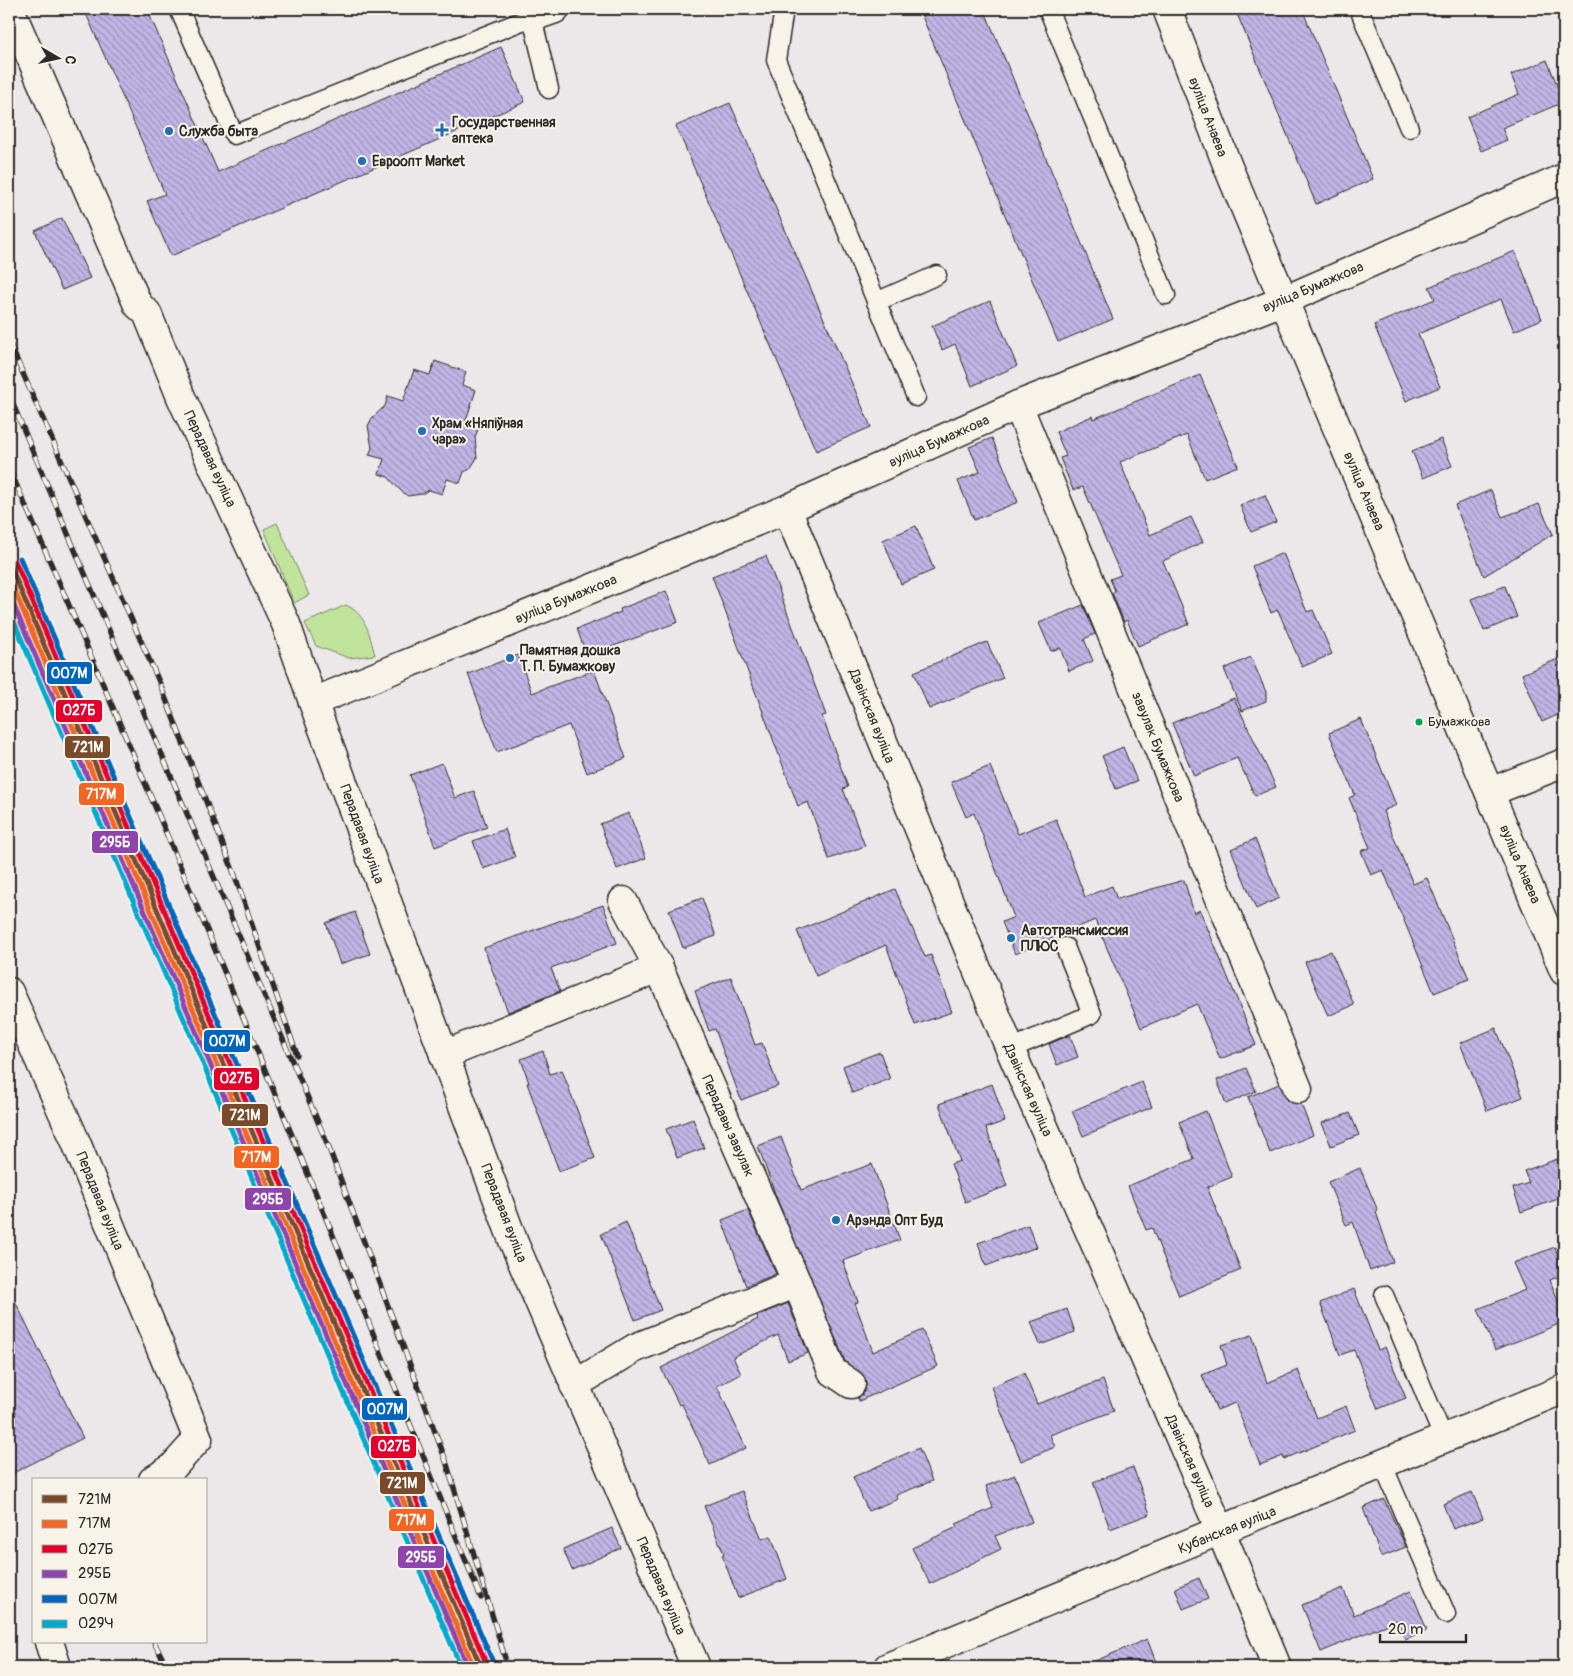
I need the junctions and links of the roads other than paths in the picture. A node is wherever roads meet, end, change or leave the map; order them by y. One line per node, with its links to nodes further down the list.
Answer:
1 (10, 9): 18 (street, Перадавая вуліца)
2 (179, 9): 7 (lane)
3 (784, 9): 14 (lane)
4 (1048, 9): 12 (lane)
5 (1167, 9): 13 (street, вуліца Анаева)
6 (1359, 9): 9 (lane)
7 (544, 13): 8 (lane)
8 (549, 89)
9 (1409, 128)
10 (1564, 178): 13 (street, вуліца Бумажкова)
11 (937, 275): 14 (lane)
12 (1166, 295)
13 (1285, 300): 16 (street, вуліца Бумажкова); 20 (street, вуліца Анаева)
14 (876, 302): 15 (lane)
15 (916, 397)
16 (1018, 405): 17 (street, вуліца Бумажкова); 28 (street, завулак Бумажкова)
17 (787, 509): 18 (street, вуліца Бумажкова); 26 (street, Дзвінская вуліца)
18 (313, 702): 27 (street, Перадавая вуліца)
19 (1564, 763): 20 (street)
20 (1490, 792): 24 (street, вуліца Анаева)
21 (623, 901): 23 (street, Перадавы завулак)
22 (1065, 947): 26 (lane)
23 (659, 968): 27 (street); 29 (street, Перадавы завулак)
24 (1564, 971)
25 (9, 992): 36 (street, Перадавая вуліца)
26 (1010, 1049): 37 (street, Дзвінская вуліца)
27 (444, 1055): 32 (street, Перадавая вуліца)
28 (1298, 1089)
29 (797, 1283): 31 (street, Перадавы завулак); 32 (street)
30 (1384, 1295): 34 (lane)
31 (851, 1384)
32 (574, 1385): 41 (street, Перадавая вуліца)
33 (1564, 1389): 34 (street, Кубанская вуліца)
34 (1443, 1437): 35 (street, Кубанская вуліца)
35 (1382, 1465): 37 (street, Кубанская вуліца); 38 (lane)
36 (156, 1478)
37 (1221, 1532): 42 (street, Кубанская вуліца); 43 (street, Дзвінская вуліца)
38 (1446, 1614)
39 (51, 1644): 40 (street)
40 (57, 1667)
41 (696, 1667)
42 (888, 1667)
43 (1277, 1667)

